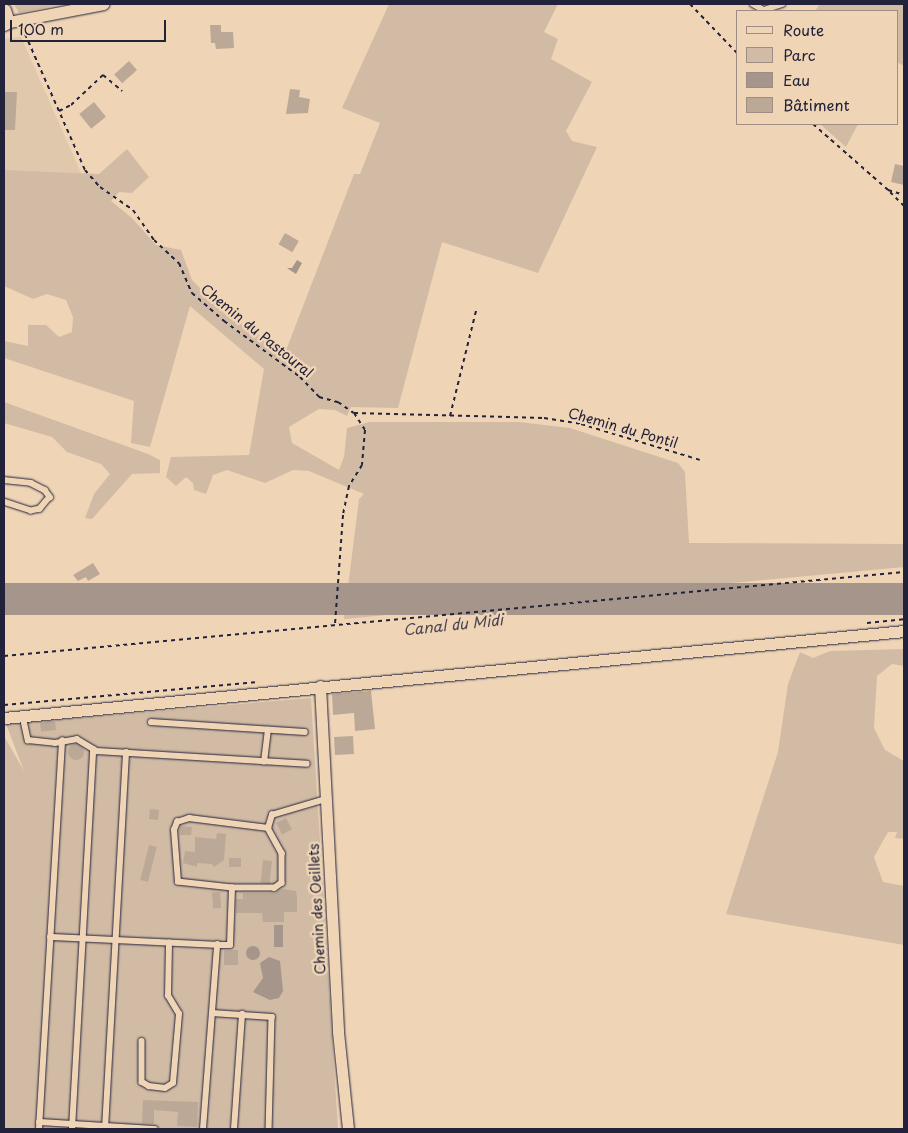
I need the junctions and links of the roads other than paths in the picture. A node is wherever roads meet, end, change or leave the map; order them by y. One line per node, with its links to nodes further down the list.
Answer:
1 (103, 4): 5 (street)
2 (753, 4): 3 (lane)
3 (782, 4)
4 (5, 10): 5 (street)
5 (6, 24)
6 (4, 480): 7 (lane)
7 (4, 502)
8 (904, 631): 9 (street)
9 (320, 686): 10 (street); 20 (street, Chemin des Oeillets)
10 (23, 716): 11 (street); 15 (lane)
11 (4, 718)
12 (151, 722): 13 (lane)
13 (268, 730): 14 (lane); 18 (lane)
14 (305, 732)
15 (62, 741): 16 (lane); 23 (lane)
16 (93, 750): 17 (lane); 24 (lane)
17 (126, 753): 18 (lane); 25 (lane)
18 (264, 762): 19 (lane)
19 (307, 764)
20 (326, 799): 21 (lane); 40 (street, Chemin des Oeillets)
21 (268, 828): 22 (lane); 22 (lane)
22 (232, 888): 27 (lane)
23 (50, 937): 24 (lane); 31 (lane)
24 (82, 938): 25 (lane); 32 (lane)
25 (116, 940): 26 (lane); 33 (lane)
26 (169, 943): 27 (lane); 30 (lane)
27 (217, 945): 28 (lane)
28 (212, 1013): 29 (lane); 37 (lane)
29 (242, 1014): 38 (lane); 39 (lane)
30 (142, 1041)
31 (39, 1122): 32 (lane); 34 (lane)
32 (72, 1126): 33 (lane)
33 (106, 1128): 35 (lane)
34 (39, 1129)
35 (135, 1129): 36 (lane)
36 (155, 1129)
37 (203, 1129)
38 (234, 1129)
39 (269, 1129)
40 (348, 1129)

